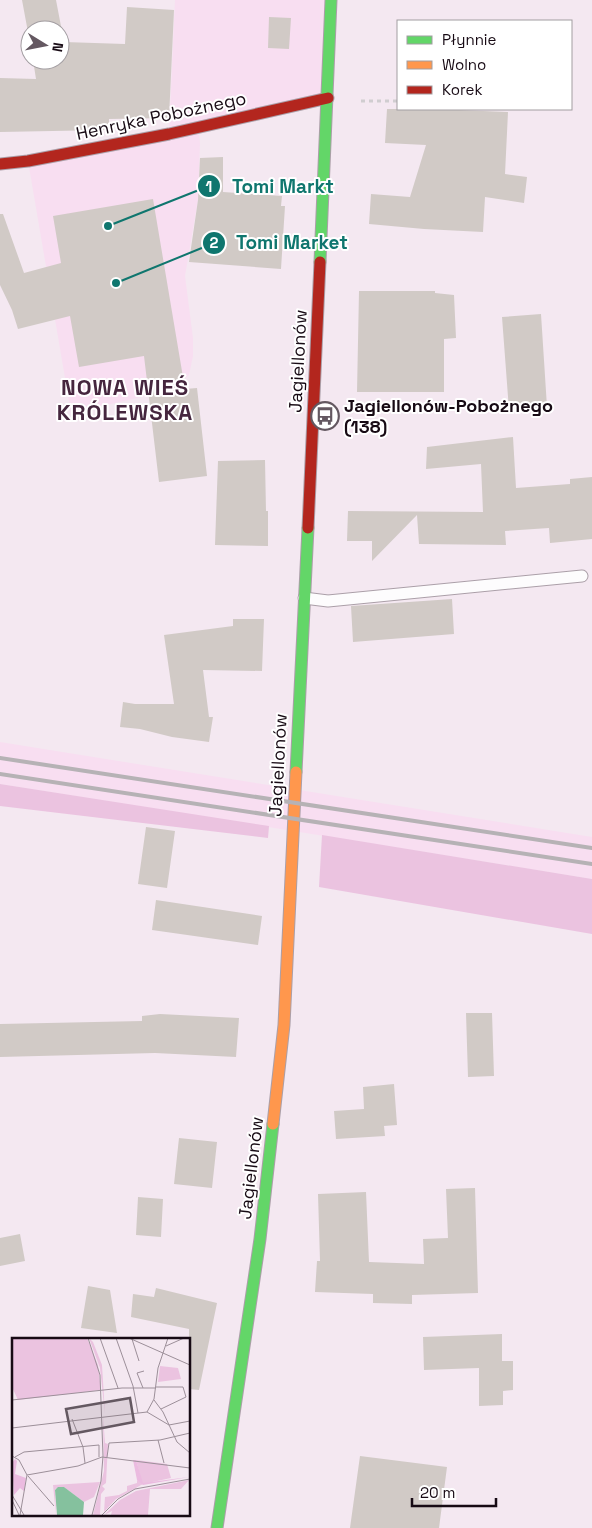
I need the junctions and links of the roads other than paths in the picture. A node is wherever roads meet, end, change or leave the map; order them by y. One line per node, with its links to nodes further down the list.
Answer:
1 (331, 0): 2 (street, Jagiellonów)
2 (328, 98): 3 (street, Henryka Pobożnego); 5 (street, Jagiellonów)
3 (0, 164)
4 (582, 576): 5 (lane)
5 (304, 598): 6 (street, Jagiellonów)
6 (217, 1528)

